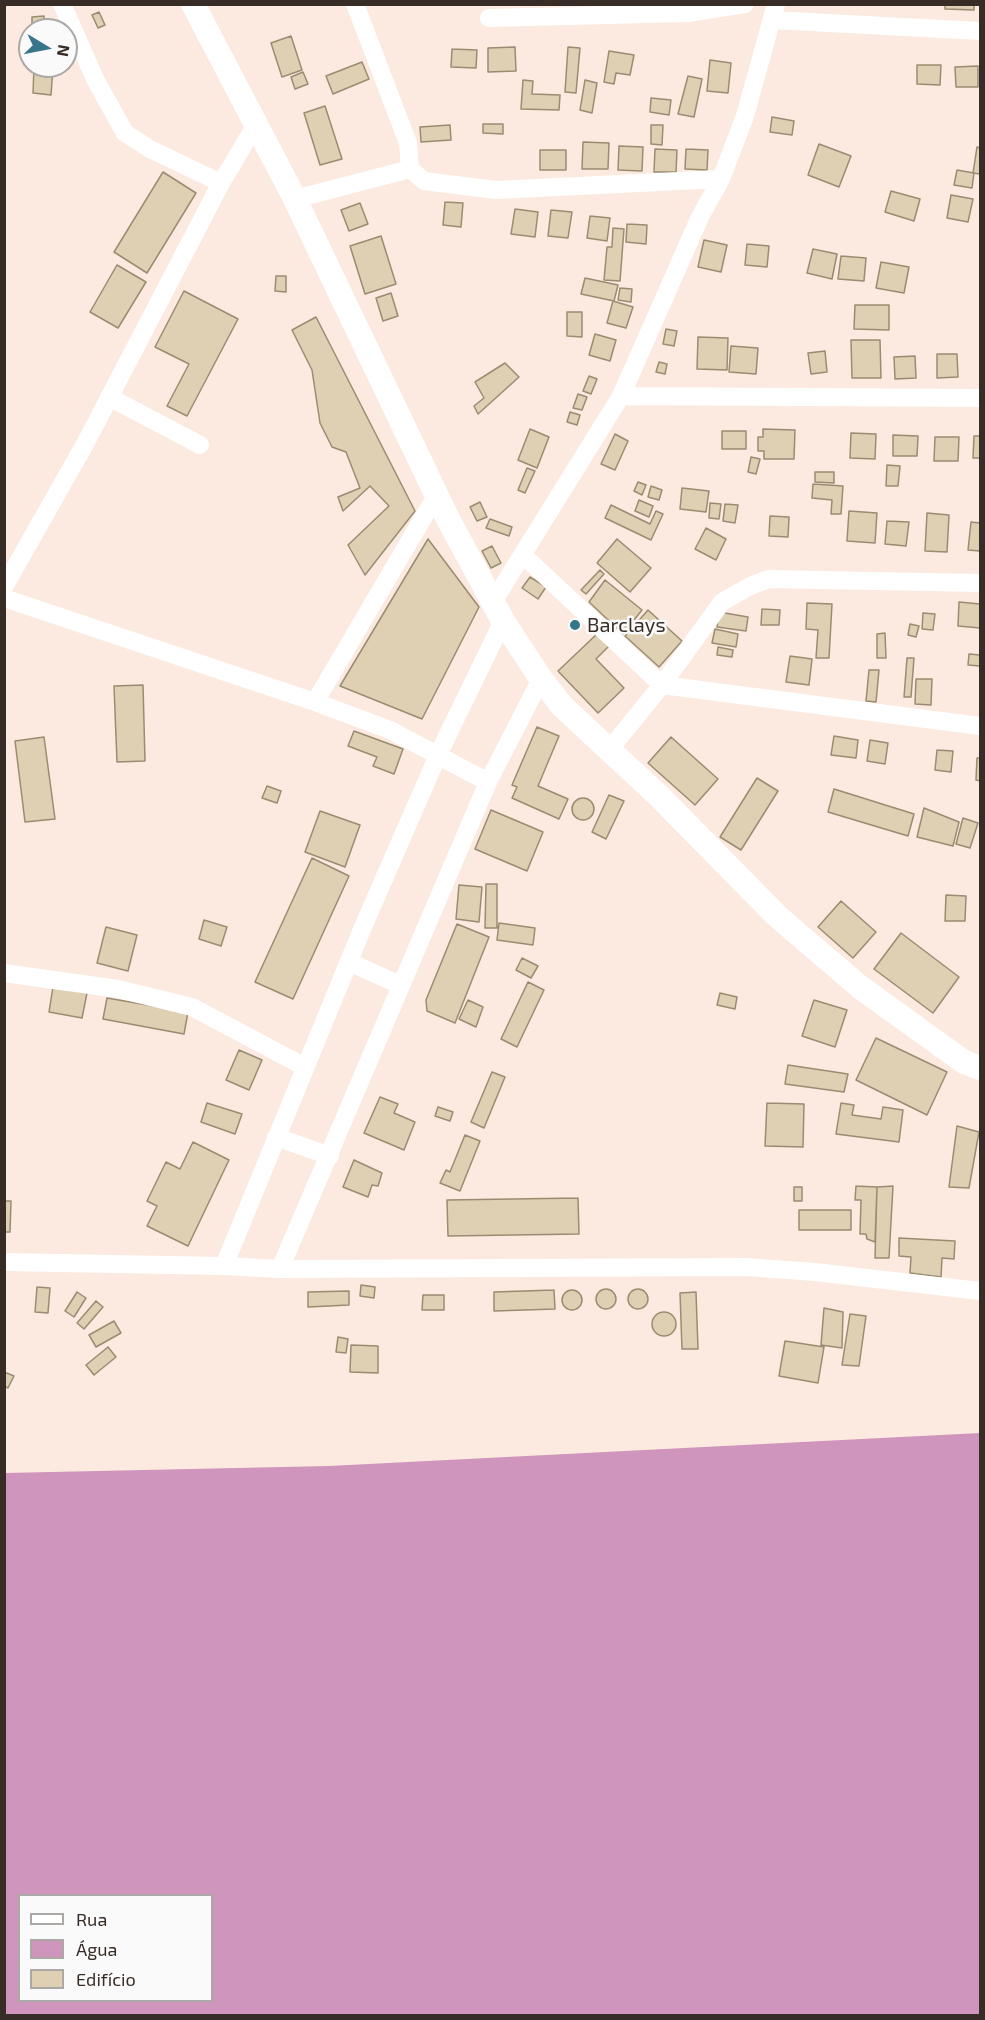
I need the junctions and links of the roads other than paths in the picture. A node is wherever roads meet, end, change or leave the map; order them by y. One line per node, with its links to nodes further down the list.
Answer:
1 (62, 4): 11 (street)
2 (193, 4): 8 (street)
3 (355, 4): 9 (street)
4 (745, 4): 6 (street)
5 (774, 12): 7 (street); 10 (street)
6 (489, 18)
7 (981, 31)
8 (255, 126): 11 (street); 12 (street)
9 (410, 169): 10 (street); 12 (street)
10 (721, 179): 13 (street)
11 (221, 183): 14 (street)
12 (295, 199): 17 (street)
13 (621, 396): 15 (street); 18 (street)
14 (109, 397): 16 (street); 20 (street)
15 (981, 398)
16 (200, 445)
17 (436, 496): 22 (street); 25 (street)
18 (524, 556): 22 (street); 24 (street)
19 (981, 583): 24 (street)
20 (4, 587)
21 (4, 598): 25 (street)
22 (498, 611): 23 (street); 28 (street)
23 (541, 679): 27 (street); 29 (street)
24 (662, 685): 26 (street); 27 (street)
25 (315, 702): 28 (street)
26 (981, 726)
27 (609, 750): 34 (street)
28 (438, 755): 29 (street); 30 (street)
29 (488, 782): 32 (street)
30 (349, 962): 32 (street); 33 (street)
31 (4, 973): 33 (street)
32 (400, 985): 36 (street)
33 (305, 1067): 35 (street)
34 (981, 1068)
35 (276, 1137): 36 (street); 38 (street)
36 (330, 1156): 39 (street)
37 (4, 1262): 38 (street)
38 (224, 1266): 39 (street)
39 (280, 1269): 40 (street)
40 (981, 1292)

